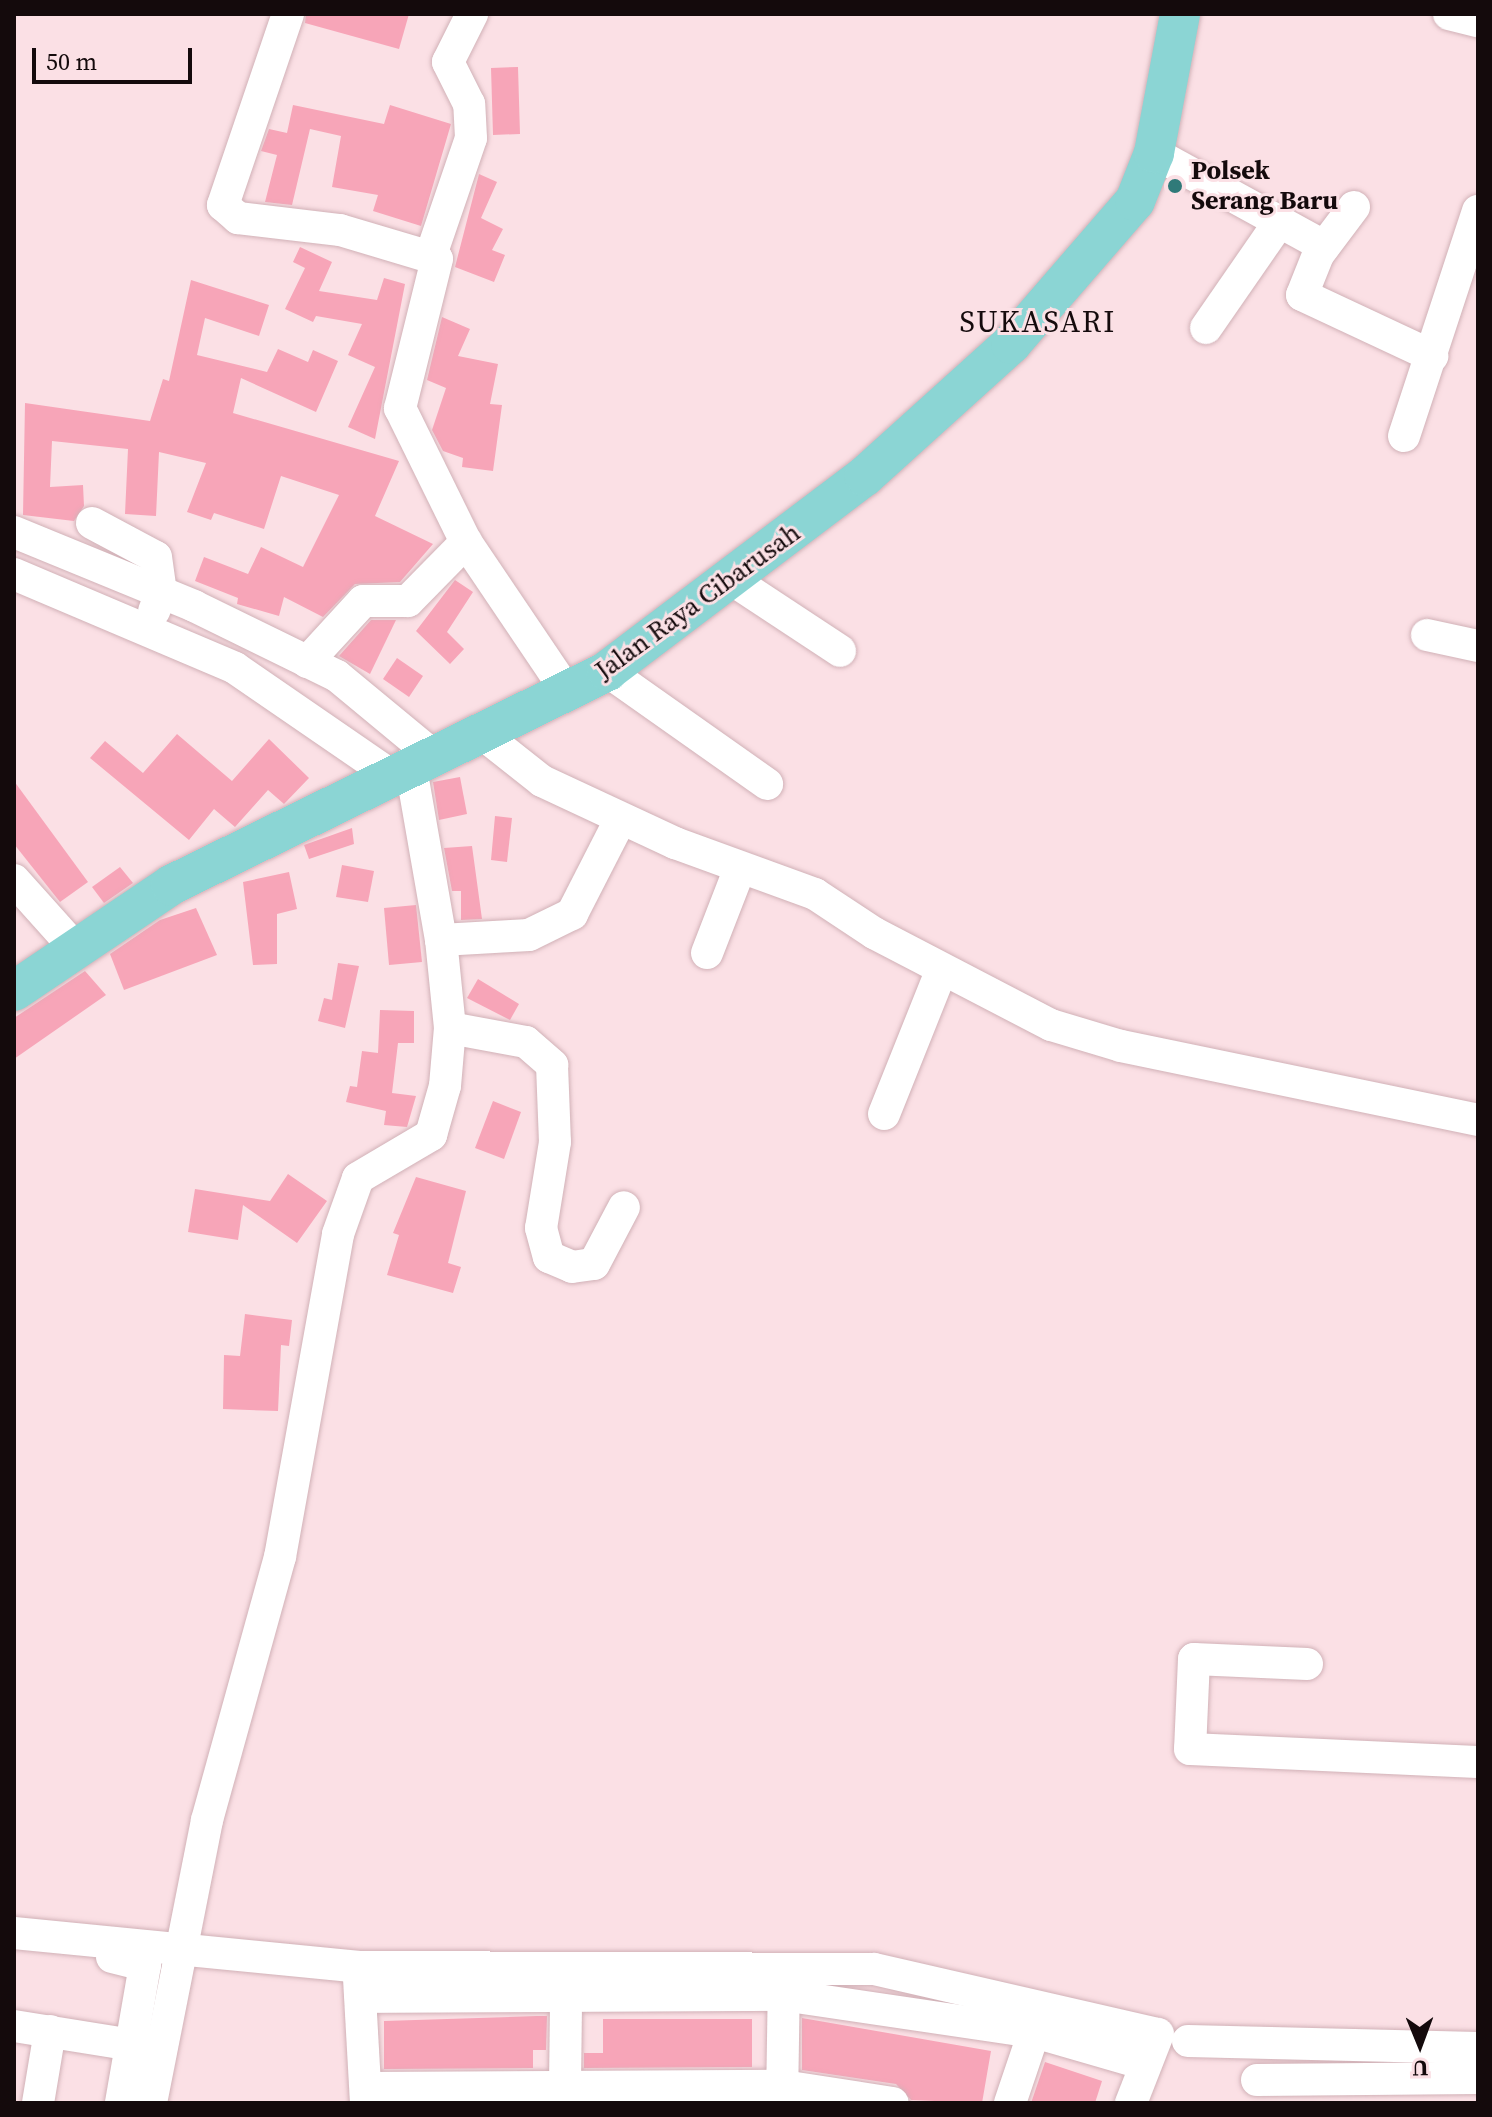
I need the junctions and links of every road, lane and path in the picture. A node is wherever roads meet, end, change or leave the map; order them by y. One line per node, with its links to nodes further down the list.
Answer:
1 (288, 14): 11 (street)
2 (472, 14): 11 (street)
3 (1180, 14): 6 (main road, Jalan Raya Cibarusah)
4 (1449, 14): 5 (street)
5 (1478, 21)
6 (1154, 153): 9 (street); 19 (main road, Jalan Raya Cibarusah)
7 (1354, 207): 10 (street)
8 (1478, 211): 13 (street)
9 (1280, 221): 10 (street); 12 (street)
10 (1324, 246): 13 (street)
11 (432, 252): 17 (street)
12 (1206, 328)
13 (1432, 356): 14 (street)
14 (1404, 436)
15 (92, 523): 20 (street)
16 (14, 532): 20 (street)
17 (466, 542): 25 (street); 27 (street)
18 (14, 574): 21 (street)
19 (734, 581): 24 (street); 26 (main road, Jalan Raya Cibarusah)
20 (161, 593): 21 (street); 25 (street)
21 (145, 633): 29 (street)
22 (1427, 635): 23 (street)
23 (1478, 646)
24 (840, 651)
25 (307, 662): 29 (street)
26 (607, 671): 27 (main road, Jalan Raya Cibarusah); 30 (street)
27 (567, 692): 28 (main road, Jalan Raya Cibarusah)
28 (480, 732): 29 (main road, Jalan Raya Cibarusah); 31 (street)
29 (409, 763): 34 (street); 35 (main road, Jalan Raya Cibarusah)
30 (767, 784)
31 (620, 820): 32 (street); 34 (street)
32 (740, 868): 36 (street); 37 (street)
33 (14, 880): 35 (street)
34 (441, 940): 39 (street)
35 (75, 948): 38 (main road, Jalan Raya Cibarusah)
36 (707, 953)
37 (942, 969): 40 (street); 41 (street)
38 (14, 991)
39 (450, 1028): 42 (street); 47 (street)
40 (884, 1114)
41 (1478, 1120)
42 (624, 1207)
43 (1307, 1664): 44 (street)
44 (1478, 1762)
45 (14, 1933): 47 (street)
46 (14, 1943): 55 (street)
47 (181, 1954): 49 (street); 69 (street)
48 (784, 1980): 49 (street); 50 (street); 53 (street); 54 (street); 66 (street)
49 (360, 1982): 50 (street); 63 (street)
50 (566, 1998): 59 (street)
51 (14, 2026): 52 (street)
52 (50, 2031): 55 (street); 67 (street)
53 (1034, 2032): 57 (street); 71 (street)
54 (1173, 2038): 56 (street); 57 (street); 60 (street)
55 (132, 2045): 68 (street)
56 (1478, 2048)
57 (1145, 2064): 72 (street)
58 (1478, 2078): 61 (street)
59 (546, 2092): 62 (street); 64 (street)
60 (1253, 2092): 61 (street)
61 (1293, 2092)
62 (609, 2094): 65 (street)
63 (367, 2095): 64 (street)
64 (450, 2095)
65 (697, 2095): 66 (street)
66 (783, 2095): 70 (street)
67 (38, 2103)
68 (121, 2103)
69 (151, 2103)
70 (893, 2103)
71 (1010, 2103)
72 (1131, 2103)

